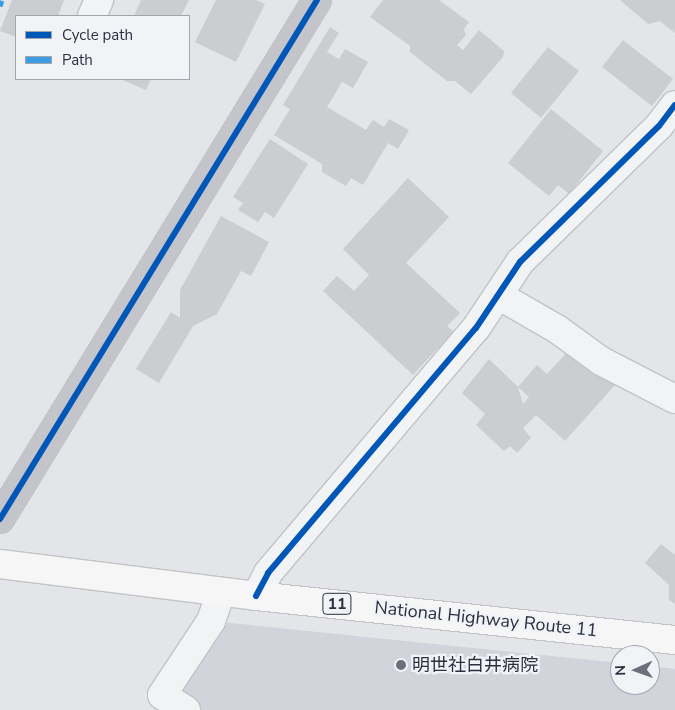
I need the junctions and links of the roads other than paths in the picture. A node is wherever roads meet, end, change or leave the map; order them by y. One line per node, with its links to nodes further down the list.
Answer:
1 (99, 0): 3 (street)
2 (318, 0): 7 (street)
3 (92, 15)
4 (675, 105): 5 (street)
5 (498, 295): 6 (street); 10 (street)
6 (675, 399)
7 (0, 519)
8 (0, 564): 9 (highway, National Highway Route 11 / 11)
9 (220, 592): 10 (highway, National Highway Route 11 / 11); 12 (street)
10 (256, 596): 11 (highway, National Highway Route 11 / 11)
11 (675, 640)
12 (186, 710)

